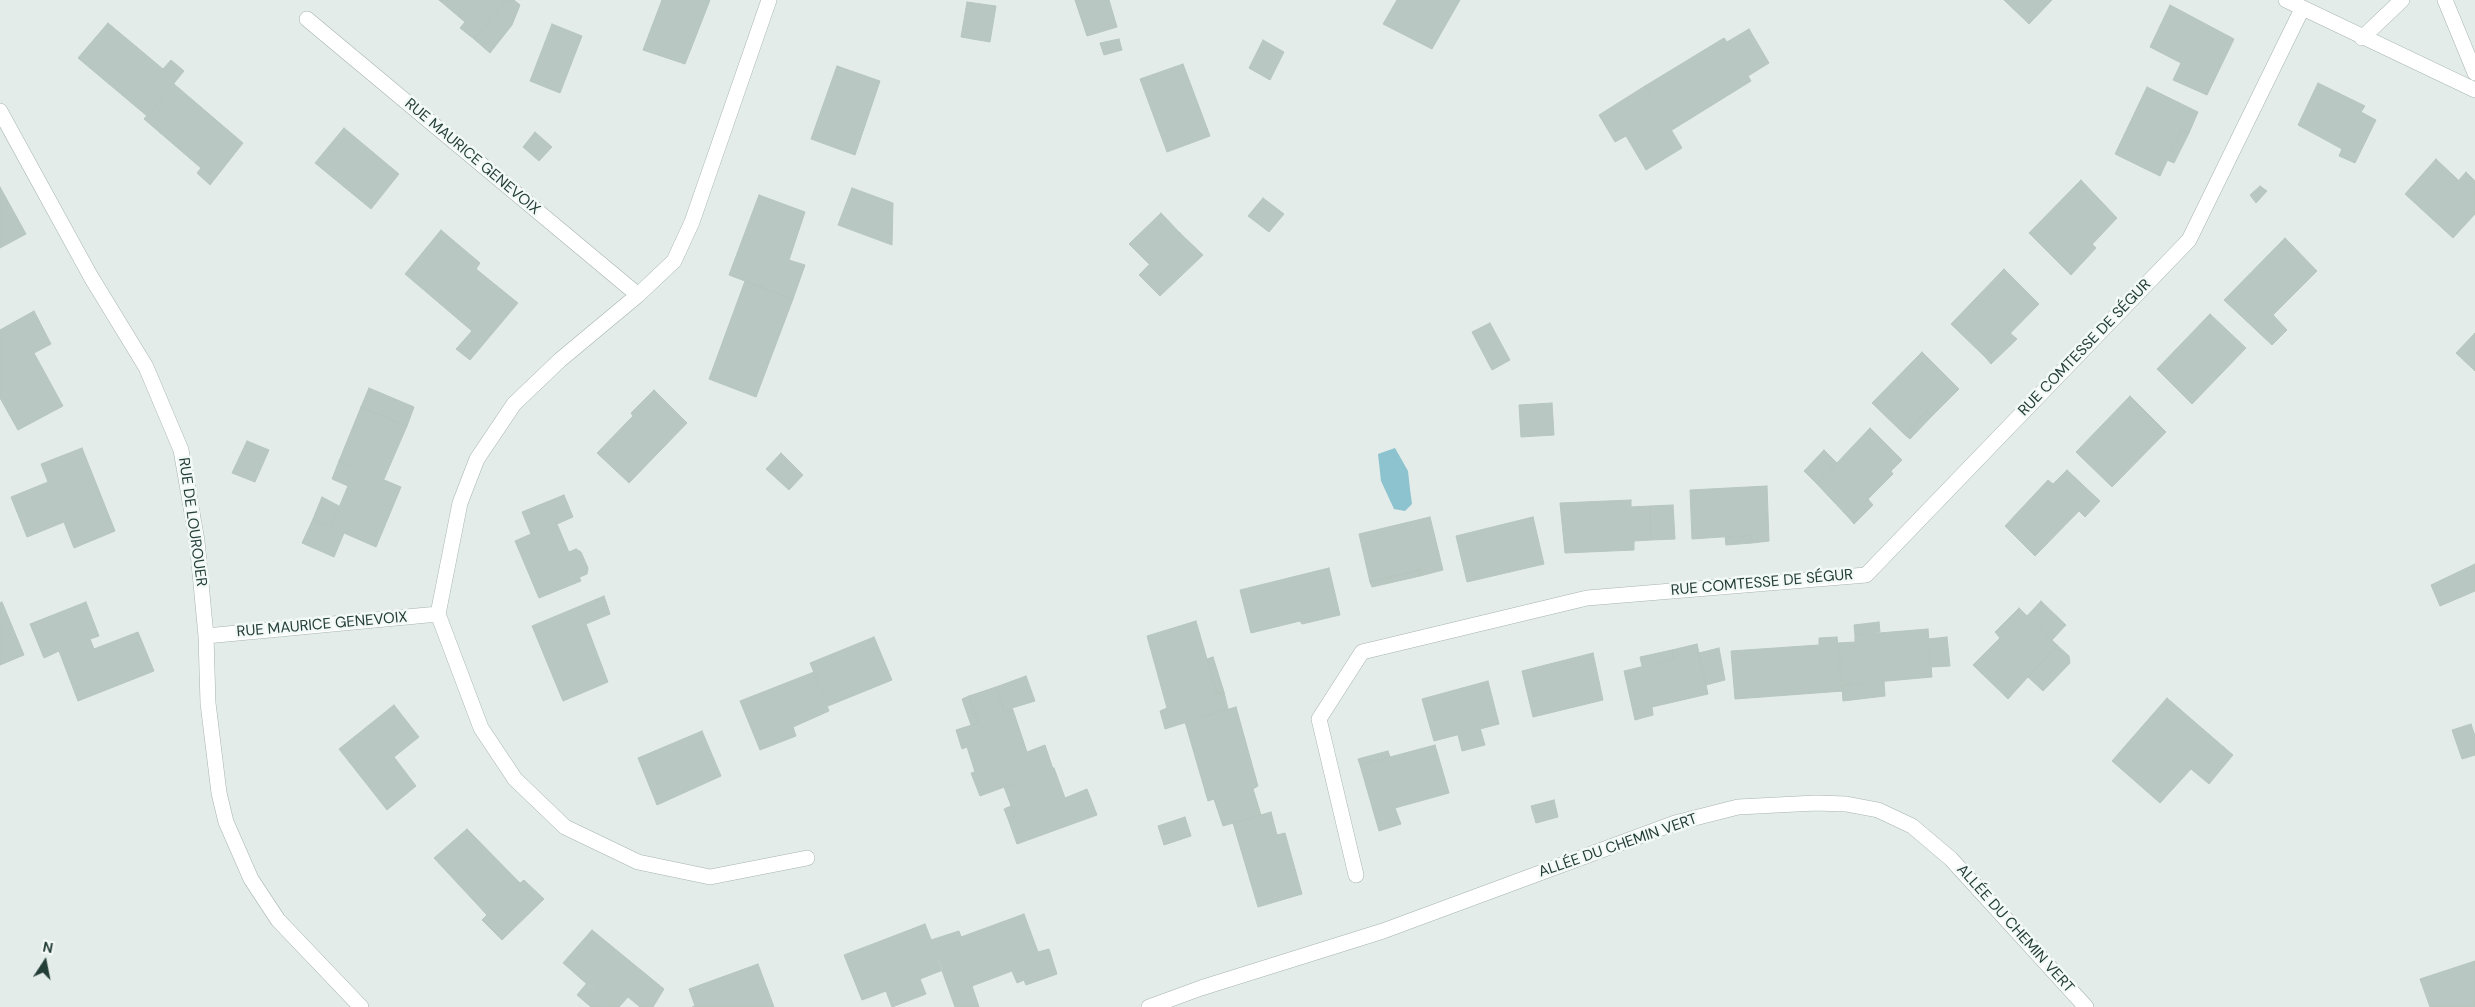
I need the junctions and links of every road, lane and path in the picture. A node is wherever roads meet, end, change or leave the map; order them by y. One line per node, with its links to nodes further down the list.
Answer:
1 (769, 0): 11 (street)
2 (2286, 0): 5 (street)
3 (2402, 0): 7 (street)
4 (2445, 0): 8 (street)
5 (2302, 9): 7 (street); 15 (street, RUE COMTESSE DE SÉGUR)
6 (308, 19): 11 (street, RUE MAURICE GENEVOIX)
7 (2362, 38): 9 (street)
8 (2475, 73)
9 (2475, 90)
10 (0, 111): 13 (street, RUE DE LOUROUER)
11 (638, 295): 12 (street)
12 (438, 614): 13 (street, RUE MAURICE GENEVOIX); 14 (street)
13 (206, 636): 16 (street, RUE DE LOUROUER)
14 (807, 858)
15 (1356, 876)
16 (361, 1007)
17 (1149, 1007): 18 (street, ALLÉE DU CHEMIN VERT)
18 (2086, 1007)

